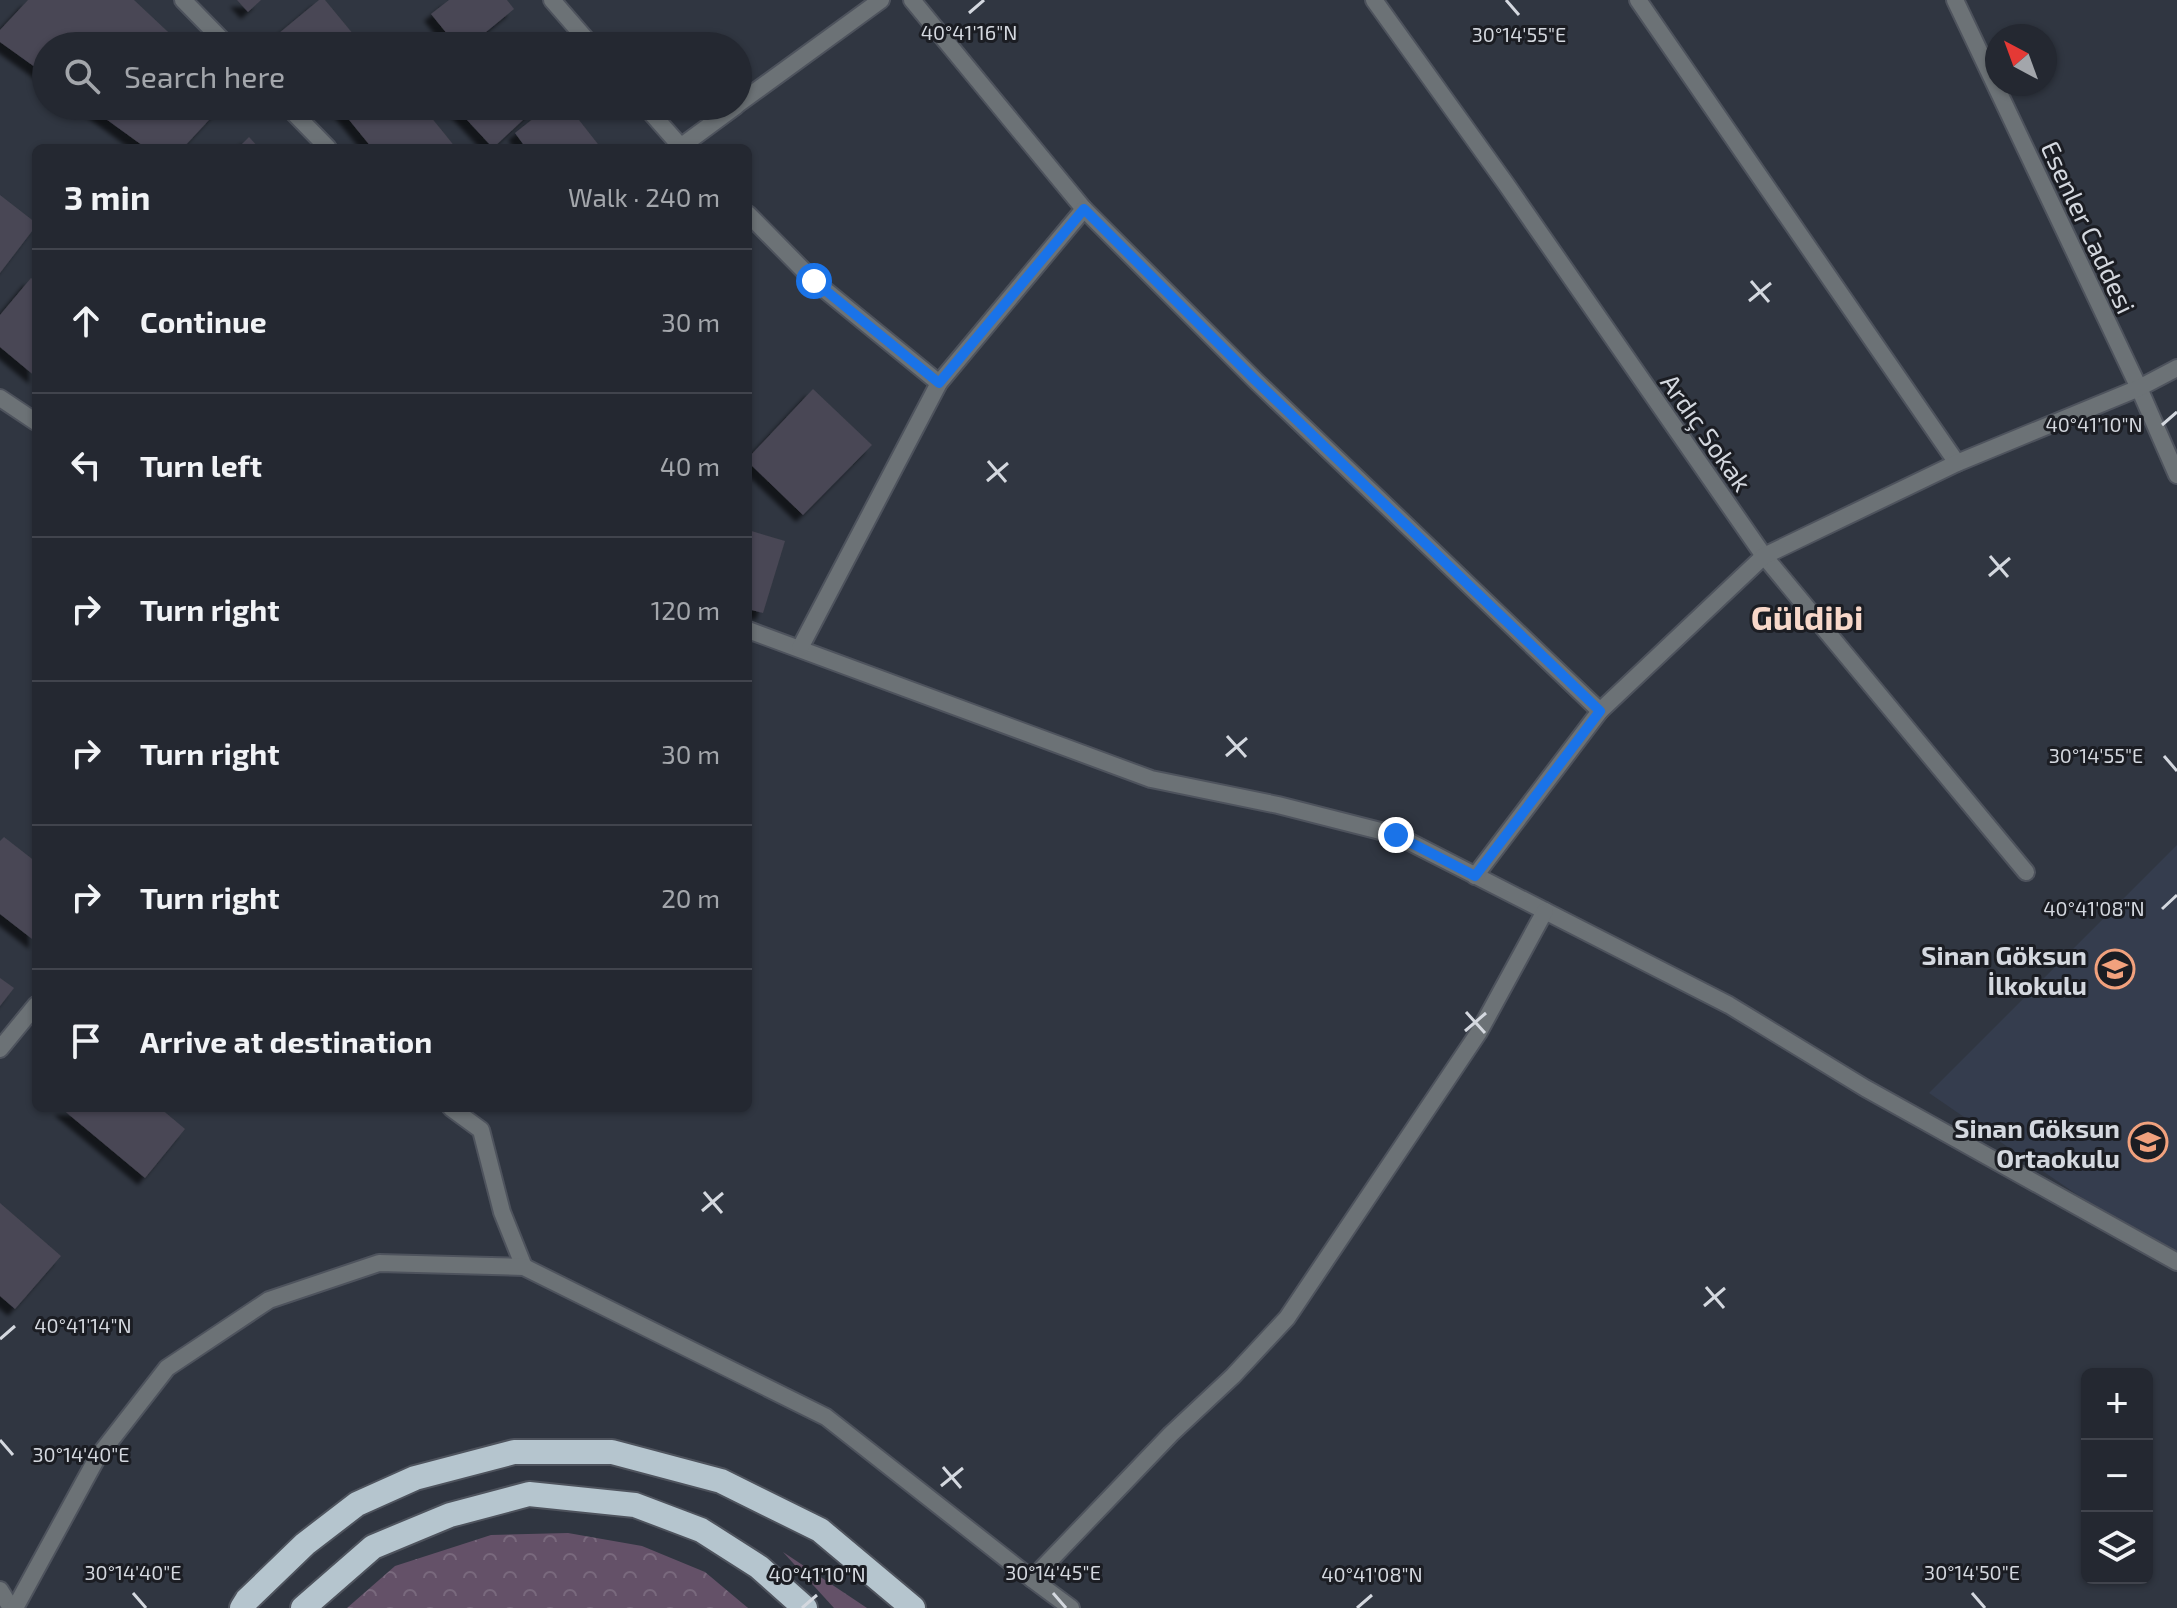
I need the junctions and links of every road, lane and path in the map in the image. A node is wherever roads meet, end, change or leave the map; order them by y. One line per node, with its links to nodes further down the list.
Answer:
1 (183, 0): 8 (street)
2 (552, 0): 9 (street)
3 (881, 0): 10 (street)
4 (912, 0): 17 (street)
5 (1374, 0): 26 (street, Ardıç Sokak)
6 (1638, 0): 24 (street)
7 (1955, 0): 21 (street, Esenler Caddesi)
8 (214, 32)
9 (580, 32)
10 (752, 94)
11 (301, 120): 14 (street)
12 (657, 120): 15 (street)
13 (717, 120): 16 (street)
14 (324, 144)
15 (677, 144)
16 (684, 144)
17 (1084, 209): 20 (street); 29 (street)
18 (752, 218): 20 (street)
19 (2177, 368): 21 (street)
20 (939, 383): 28 (street)
21 (2139, 388): 24 (street); 25 (street, Esenler Caddesi)
22 (0, 398): 23 (street)
23 (32, 419)
24 (1957, 463): 26 (street)
25 (2177, 475)
26 (1764, 556): 29 (street); 30 (street, Ardıç Sokak)
27 (752, 631): 28 (street)
28 (800, 648): 31 (street)
29 (1600, 711): 31 (street)
30 (2026, 872)
31 (1475, 876): 32 (street)
32 (1545, 911): 36 (street); 38 (street)
33 (32, 1010): 34 (street)
34 (0, 1049)
35 (456, 1112): 37 (street)
36 (2177, 1262)
37 (524, 1267): 38 (street); 40 (street)
38 (1032, 1579): 45 (street)
39 (0, 1590): 40 (street)
40 (13, 1608)
41 (242, 1608): 44 (highway)
42 (303, 1608): 43 (highway)
43 (805, 1608)
44 (913, 1608)
45 (1071, 1608)

